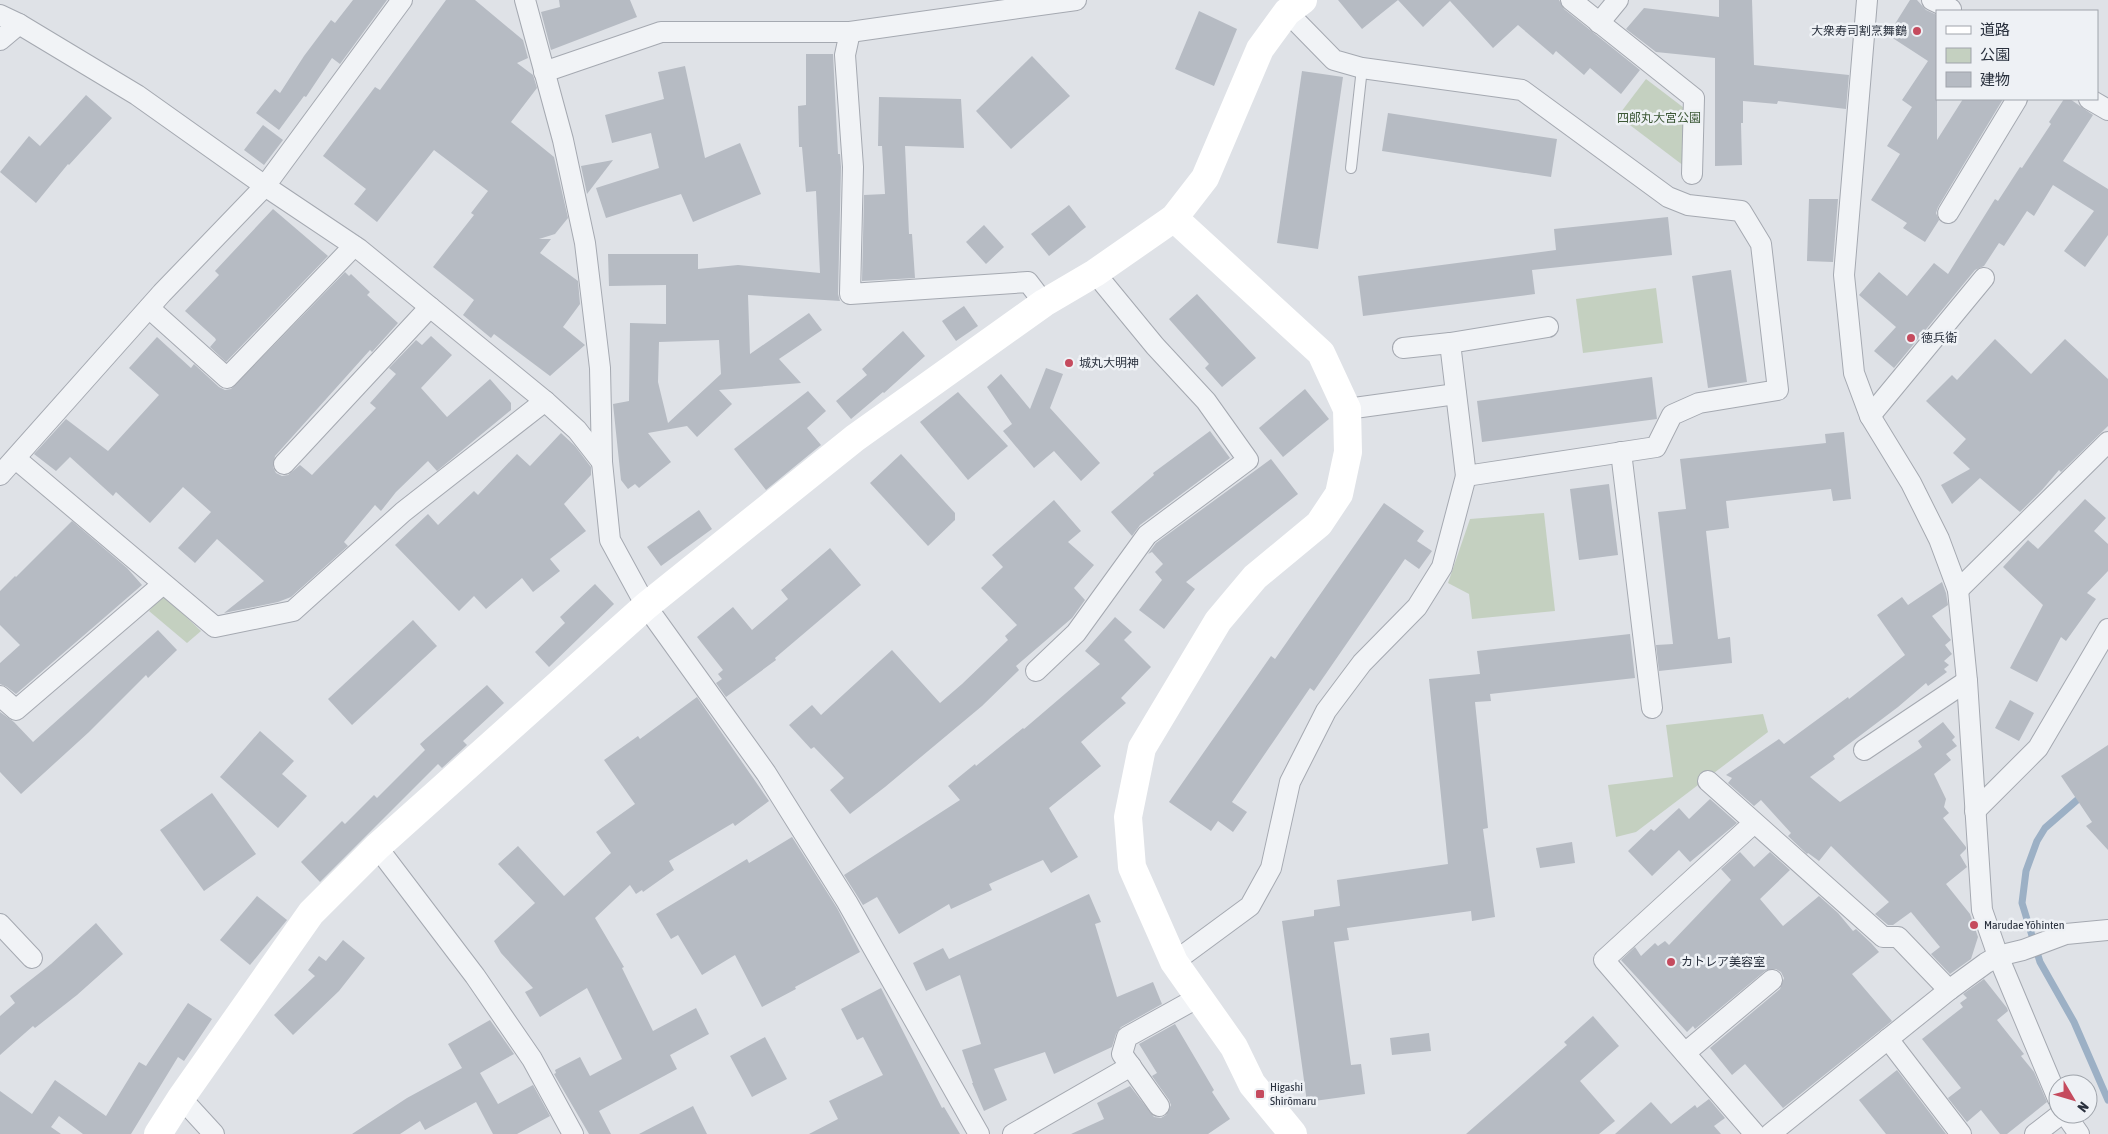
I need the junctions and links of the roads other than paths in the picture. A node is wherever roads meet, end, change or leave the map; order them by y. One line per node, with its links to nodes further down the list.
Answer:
1 (402, 0): 22 (street)
2 (525, 0): 16 (street)
3 (1076, 0): 13 (street)
4 (1571, 0): 11 (street)
5 (1618, 0): 11 (street)
6 (1867, 0): 37 (street)
7 (1932, 0): 9 (street)
8 (1295, 6): 15 (street); 24 (street)
9 (1954, 7)
10 (0, 15): 12 (street)
11 (1599, 23): 21 (street)
12 (19, 24): 14 (street); 22 (street)
13 (850, 32): 16 (street); 28 (street)
14 (0, 40)
15 (1362, 68): 20 (lane); 39 (street)
16 (544, 72): 41 (street)
17 (2016, 100): 23 (street)
18 (2090, 100): 19 (street)
19 (2108, 110)
20 (1351, 168)
21 (1692, 174)
22 (265, 186): 25 (street); 30 (street)
23 (1948, 213)
24 (1174, 218): 26 (street); 36 (street)
25 (354, 246): 29 (street); 30 (street)
26 (1095, 273): 28 (street); 49 (street)
27 (1984, 278): 37 (street)
28 (1044, 303): 47 (street)
29 (430, 307): 35 (street); 42 (street)
30 (149, 308): 40 (street)
31 (1548, 327): 32 (street)
32 (1450, 343): 33 (street); 34 (street)
33 (1403, 348)
34 (1456, 394): 36 (street); 44 (street)
35 (545, 401): 41 (street); 45 (street)
36 (1347, 409): 62 (street)
37 (1870, 416): 46 (street)
38 (2108, 442): 46 (street)
39 (1622, 452): 44 (street); 52 (street)
40 (16, 459): 43 (street); 45 (street)
41 (602, 462): 47 (street)
42 (284, 464)
43 (0, 475)
44 (1466, 476): 62 (street)
45 (163, 584): 51 (street)
46 (1958, 590): 50 (street)
47 (646, 606): 57 (street); 77 (street)
48 (2108, 629): 55 (street)
49 (1036, 671)
50 (1967, 681): 53 (street); 55 (street)
51 (0, 696)
52 (1652, 708)
53 (1864, 750)
54 (1708, 781): 56 (street)
55 (1975, 811): 60 (street)
56 (1754, 822): 64 (street); 67 (street)
57 (377, 847): 70 (street); 76 (street)
58 (0, 924): 61 (street)
59 (2108, 930): 60 (street)
60 (1998, 956): 64 (street); 69 (street)
61 (32, 958)
62 (1174, 962): 65 (street)
63 (1772, 980): 67 (street)
64 (1949, 990): 66 (street)
65 (1199, 997): 68 (street); 79 (street)
66 (1888, 1039): 81 (street); 82 (street)
67 (1685, 1053): 80 (street)
68 (1131, 1066): 71 (street); 78 (street)
69 (2048, 1075)
70 (181, 1098): 74 (street); 75 (street)
71 (1160, 1106)
72 (2048, 1124): 83 (street)
73 (2071, 1124): 84 (street)
74 (158, 1134)
75 (214, 1134)
76 (573, 1134)
77 (979, 1134)
78 (1013, 1134)
79 (1293, 1134)
80 (1755, 1134)
81 (1770, 1134)
82 (1961, 1134)
83 (2034, 1134)
84 (2079, 1134)

